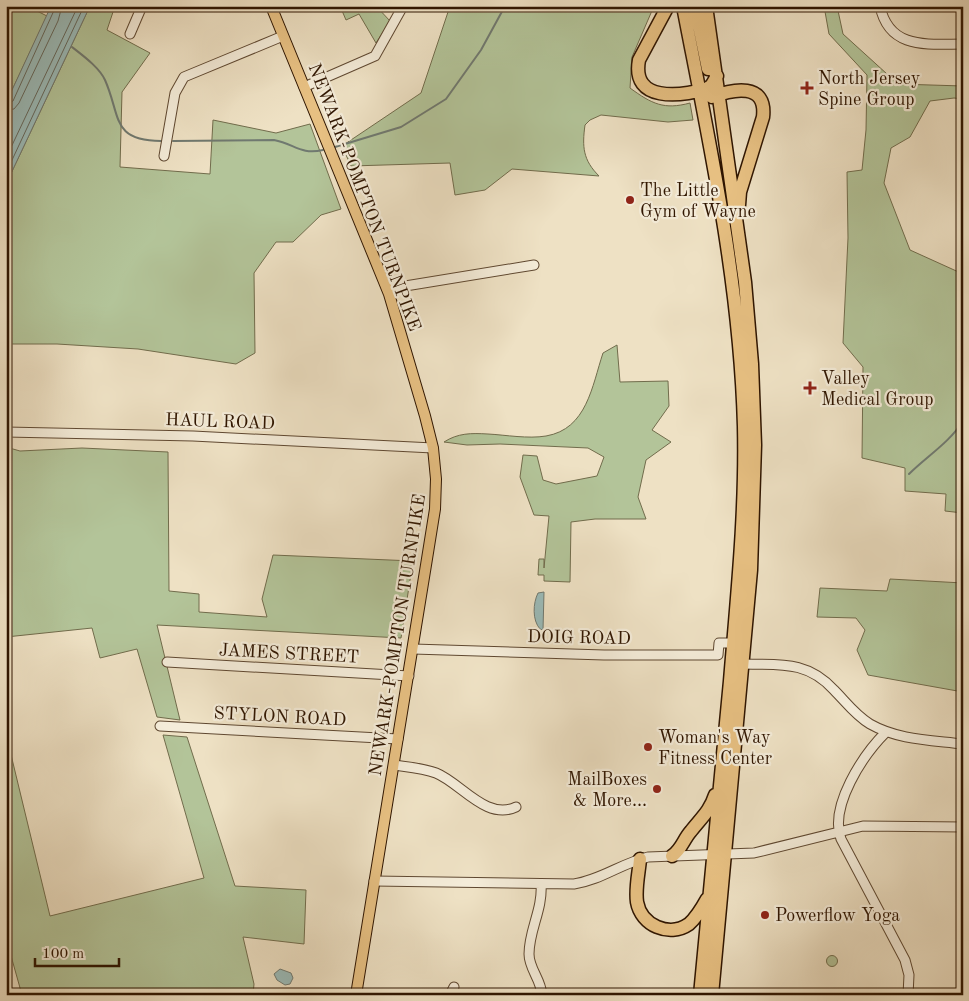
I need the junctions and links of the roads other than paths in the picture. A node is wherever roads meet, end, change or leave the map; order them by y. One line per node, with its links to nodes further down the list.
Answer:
1 (142, 6): 9 (street)
2 (271, 6): 10 (main road, NEWARK-POMPTON TURNPIKE)
3 (403, 6): 12 (street)
4 (668, 6): 13 (highway)
5 (683, 6): 13 (highway)
6 (695, 6): 13 (highway)
7 (706, 6): 13 (highway)
8 (880, 6): 11 (street)
9 (130, 34)
10 (283, 36): 12 (main road, NEWARK-POMPTON TURNPIKE); 14 (street)
11 (963, 44)
12 (304, 87): 17 (main road, NEWARK-POMPTON TURNPIKE)
13 (712, 89): 15 (highway); 15 (highway); 20 (highway)
14 (164, 156)
15 (737, 220): 23 (highway)
16 (534, 265): 17 (street)
17 (387, 289): 19 (main road, NEWARK-POMPTON TURNPIKE)
18 (6, 432): 19 (street, HAUL ROAD)
19 (433, 448): 21 (main road, NEWARK-POMPTON TURNPIKE)
20 (733, 643): 21 (street, DOIG ROAD); 30 (highway)
21 (413, 649): 24 (main road, NEWARK-POMPTON TURNPIKE)
22 (167, 662): 24 (street, JAMES STREET)
23 (742, 664): 26 (street); 34 (highway)
24 (409, 676): 27 (main road, NEWARK-POMPTON TURNPIKE)
25 (160, 726): 27 (street, STYLON ROAD)
26 (886, 732): 28 (street); 33 (street)
27 (398, 738): 29 (main road, NEWARK-POMPTON TURNPIKE)
28 (963, 744)
29 (394, 765): 31 (street); 37 (main road, NEWARK-POMPTON TURNPIKE)
30 (721, 778): 34 (highway); 35 (highway)
31 (516, 807)
32 (963, 827): 33 (street)
33 (838, 832): 34 (street); 44 (street)
34 (719, 855): 35 (street); 39 (highway); 43 (highway)
35 (672, 856): 36 (street)
36 (640, 859): 38 (street); 39 (highway)
37 (374, 881): 38 (street); 40 (main road, NEWARK-POMPTON TURNPIKE)
38 (541, 884): 41 (street)
39 (710, 894): 42 (highway)
40 (356, 995)
41 (542, 995)
42 (700, 995)
43 (712, 995)
44 (908, 995)

